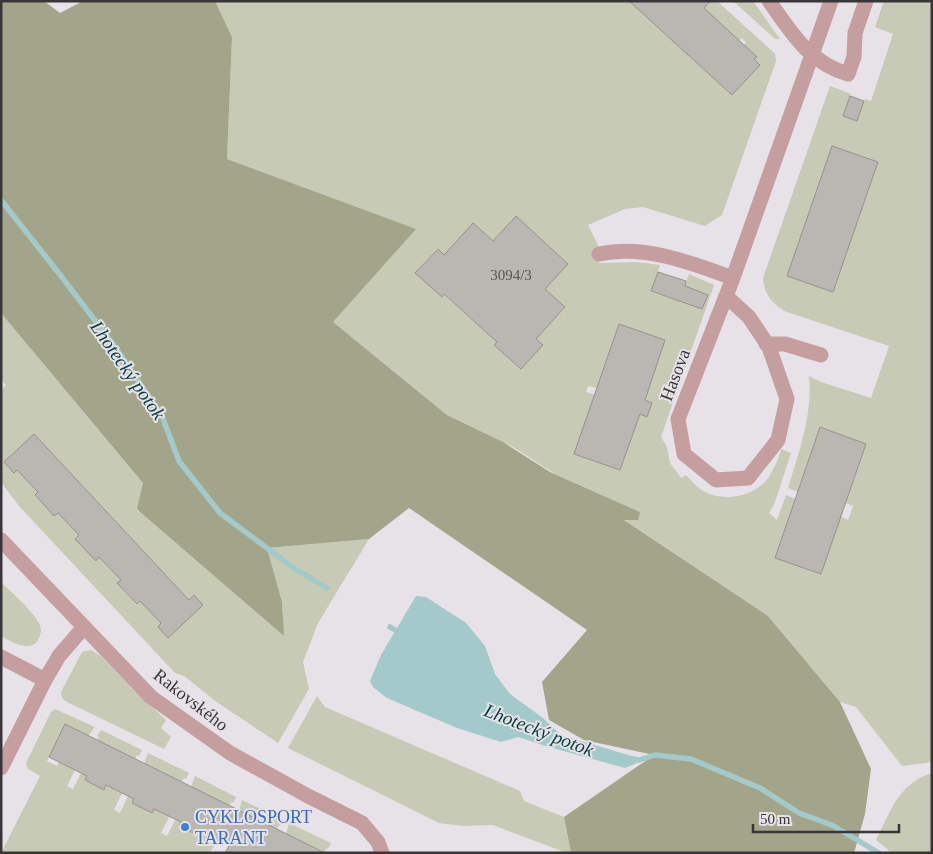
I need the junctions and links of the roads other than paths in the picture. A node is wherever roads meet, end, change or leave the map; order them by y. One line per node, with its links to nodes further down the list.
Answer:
1 (769, 1): 4 (street)
2 (831, 1): 4 (street, Hasova)
3 (866, 1): 4 (street)
4 (812, 56): 6 (street, Hasova)
5 (599, 254): 6 (street)
6 (733, 278): 7 (street, Hasova)
7 (726, 296): 8 (street, Hasova); 8 (street, Hasova)
8 (766, 344): 9 (street)
9 (821, 355)
10 (1, 540): 11 (street, Rakovského)
11 (84, 627): 13 (street); 15 (street, Rakovského)
12 (1, 657): 13 (street)
13 (45, 680): 14 (street)
14 (1, 768)
15 (382, 853)

